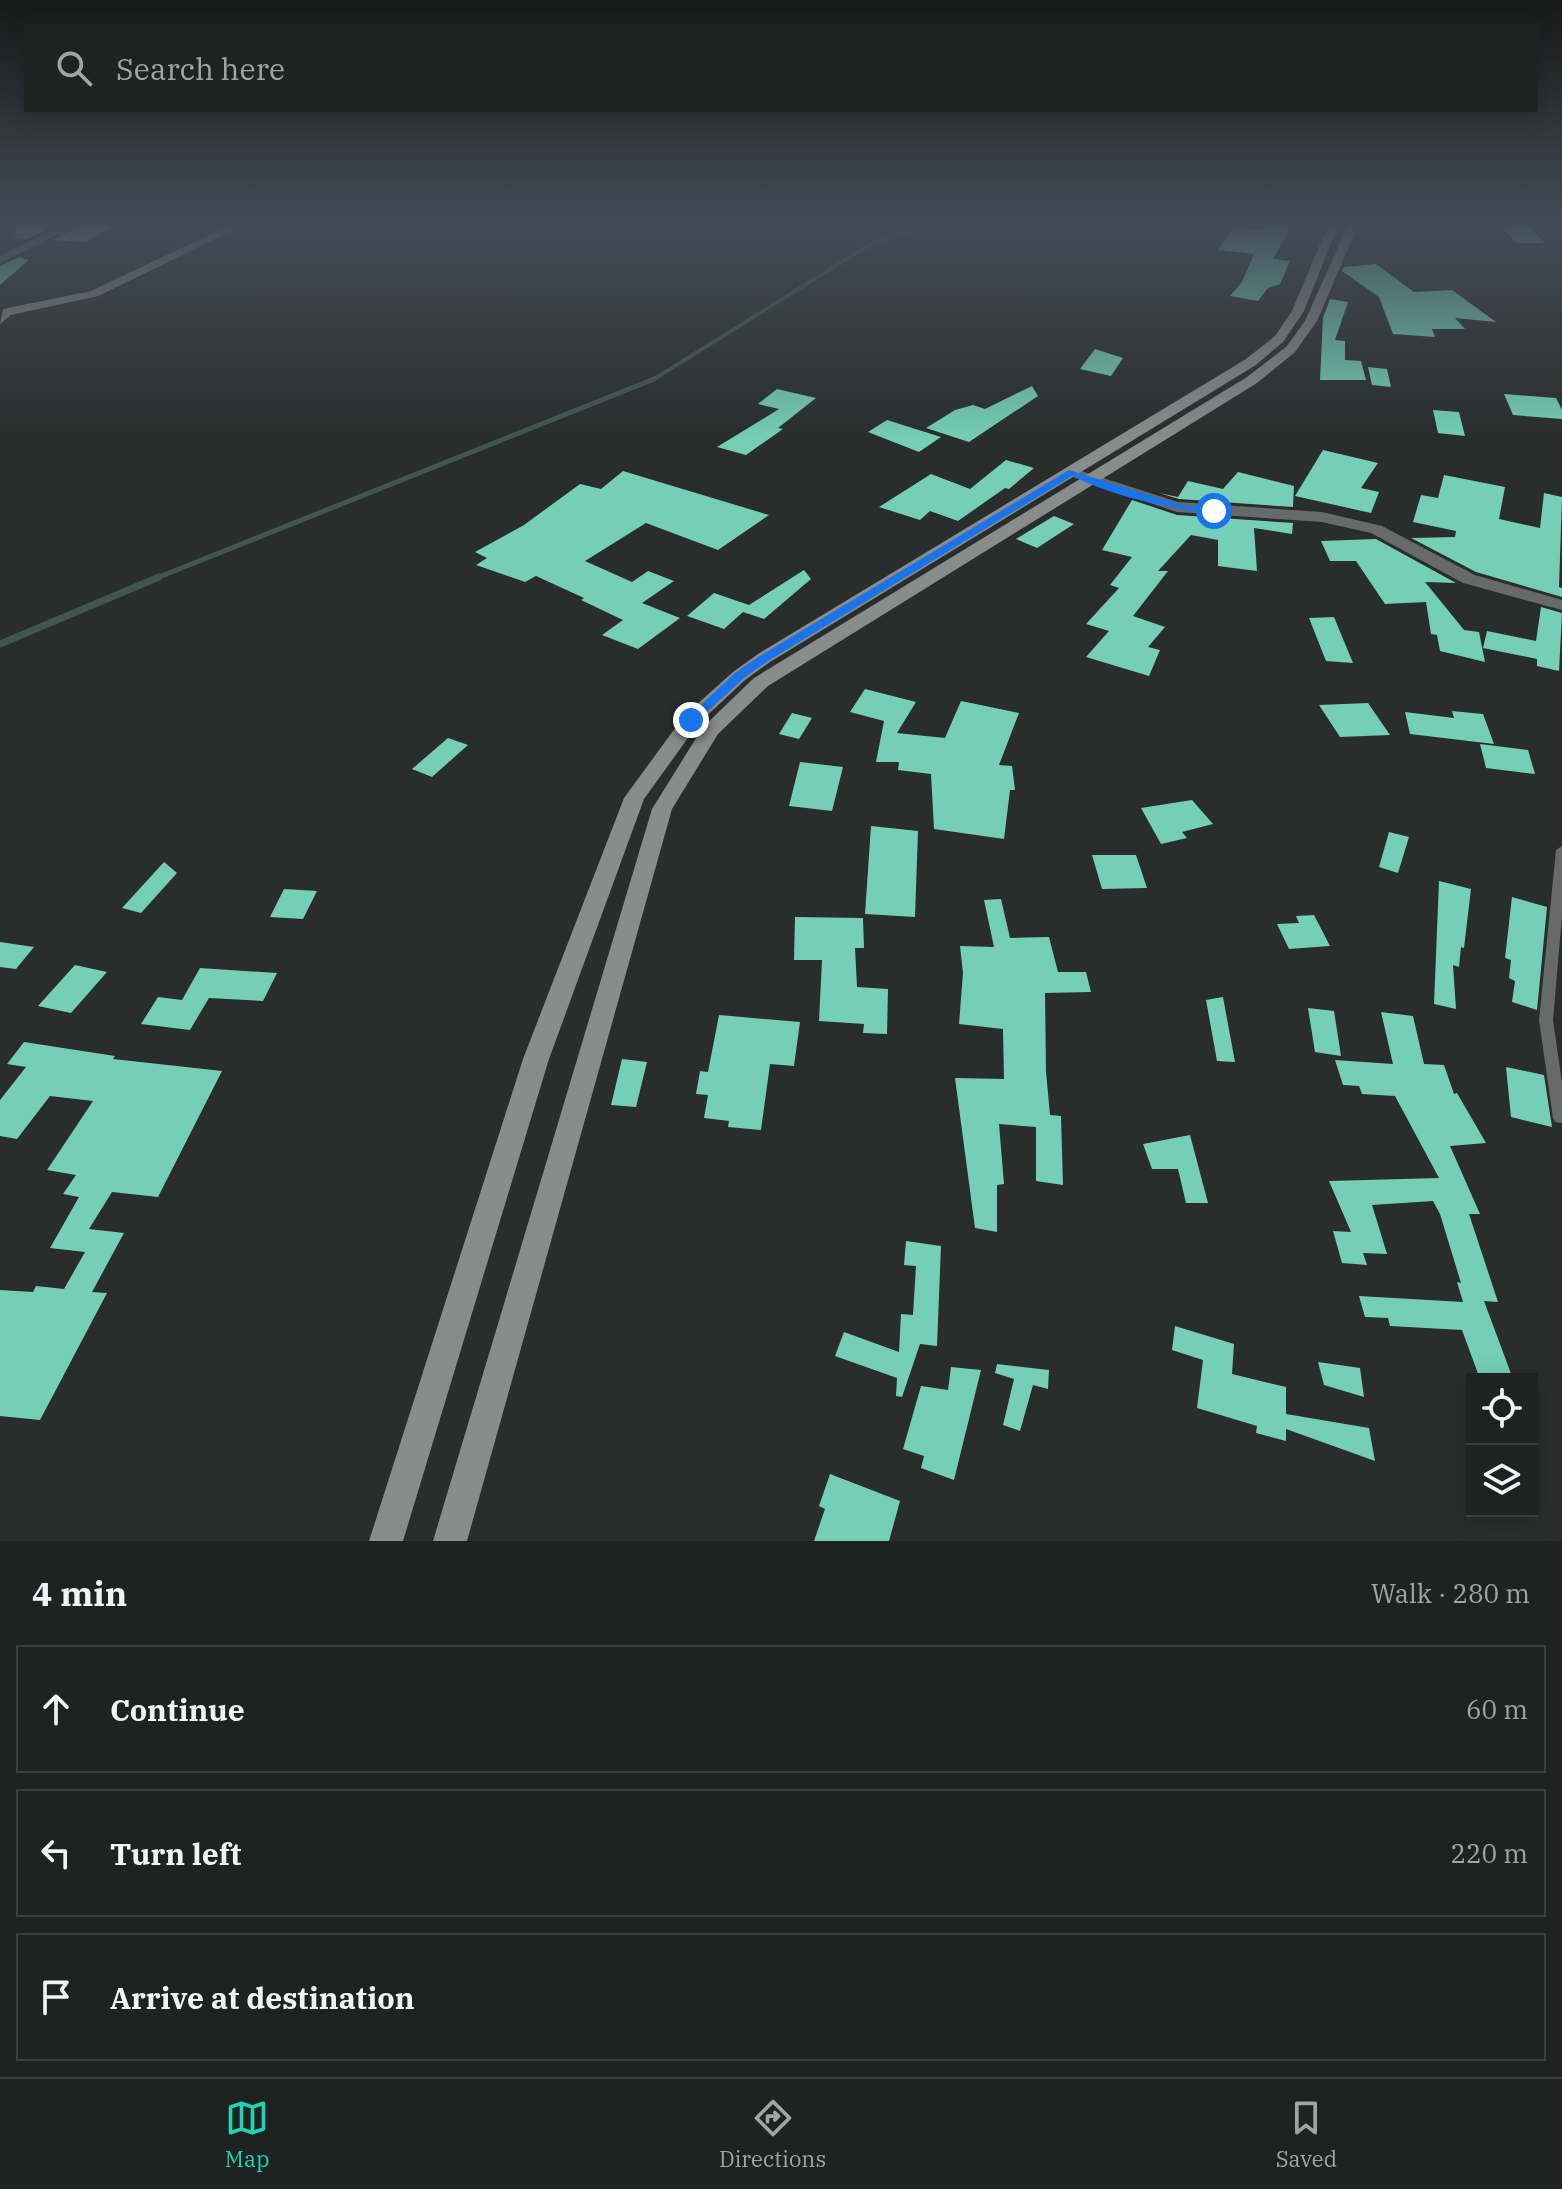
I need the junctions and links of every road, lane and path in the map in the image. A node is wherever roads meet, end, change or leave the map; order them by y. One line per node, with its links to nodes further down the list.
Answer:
1 (90, 295): 4 (main road)
2 (1305, 295): 5 (main road)
3 (1322, 295): 6 (main road)
4 (0, 320)
5 (1072, 472): 6 (street); 10 (main road)
6 (1092, 481): 7 (street); 11 (main road)
7 (1562, 605)
8 (1562, 850): 9 (lane)
9 (1560, 1118)
10 (386, 1541)
11 (450, 1541)

